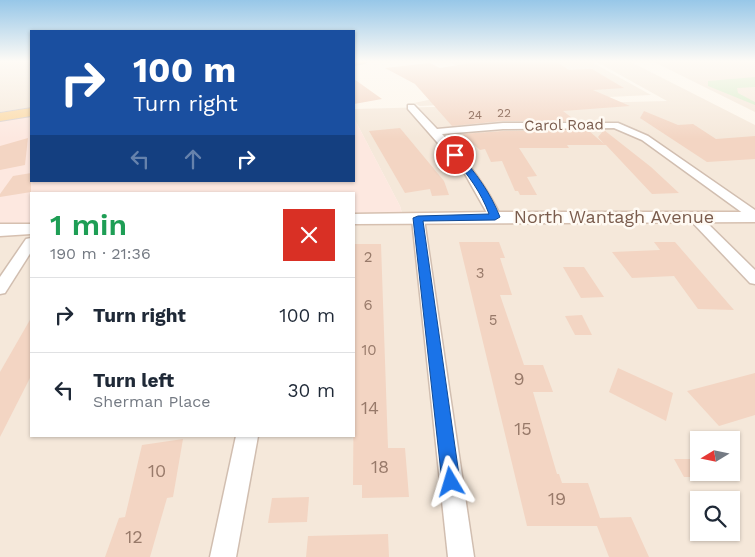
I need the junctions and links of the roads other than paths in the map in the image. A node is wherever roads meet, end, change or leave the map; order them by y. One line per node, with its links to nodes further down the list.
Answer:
1 (410, 107): 4 (street)
2 (30, 112): 3 (main road)
3 (0, 117)
4 (435, 132): 5 (street, Carol Road); 6 (street)
5 (755, 216): 8 (main road, North Wantagh Avenue)
6 (495, 217): 7 (main road, North Wantagh Avenue); 8 (main road, North Wantagh Avenue)
7 (418, 218): 9 (main road, North Wantagh Avenue); 17 (street)
8 (694, 218): 13 (street)
9 (355, 219)
10 (30, 229): 11 (main road)
11 (0, 230)
12 (30, 244): 14 (street)
13 (755, 279)
14 (0, 289)
15 (247, 437): 16 (street)
16 (223, 557)
17 (461, 557)

